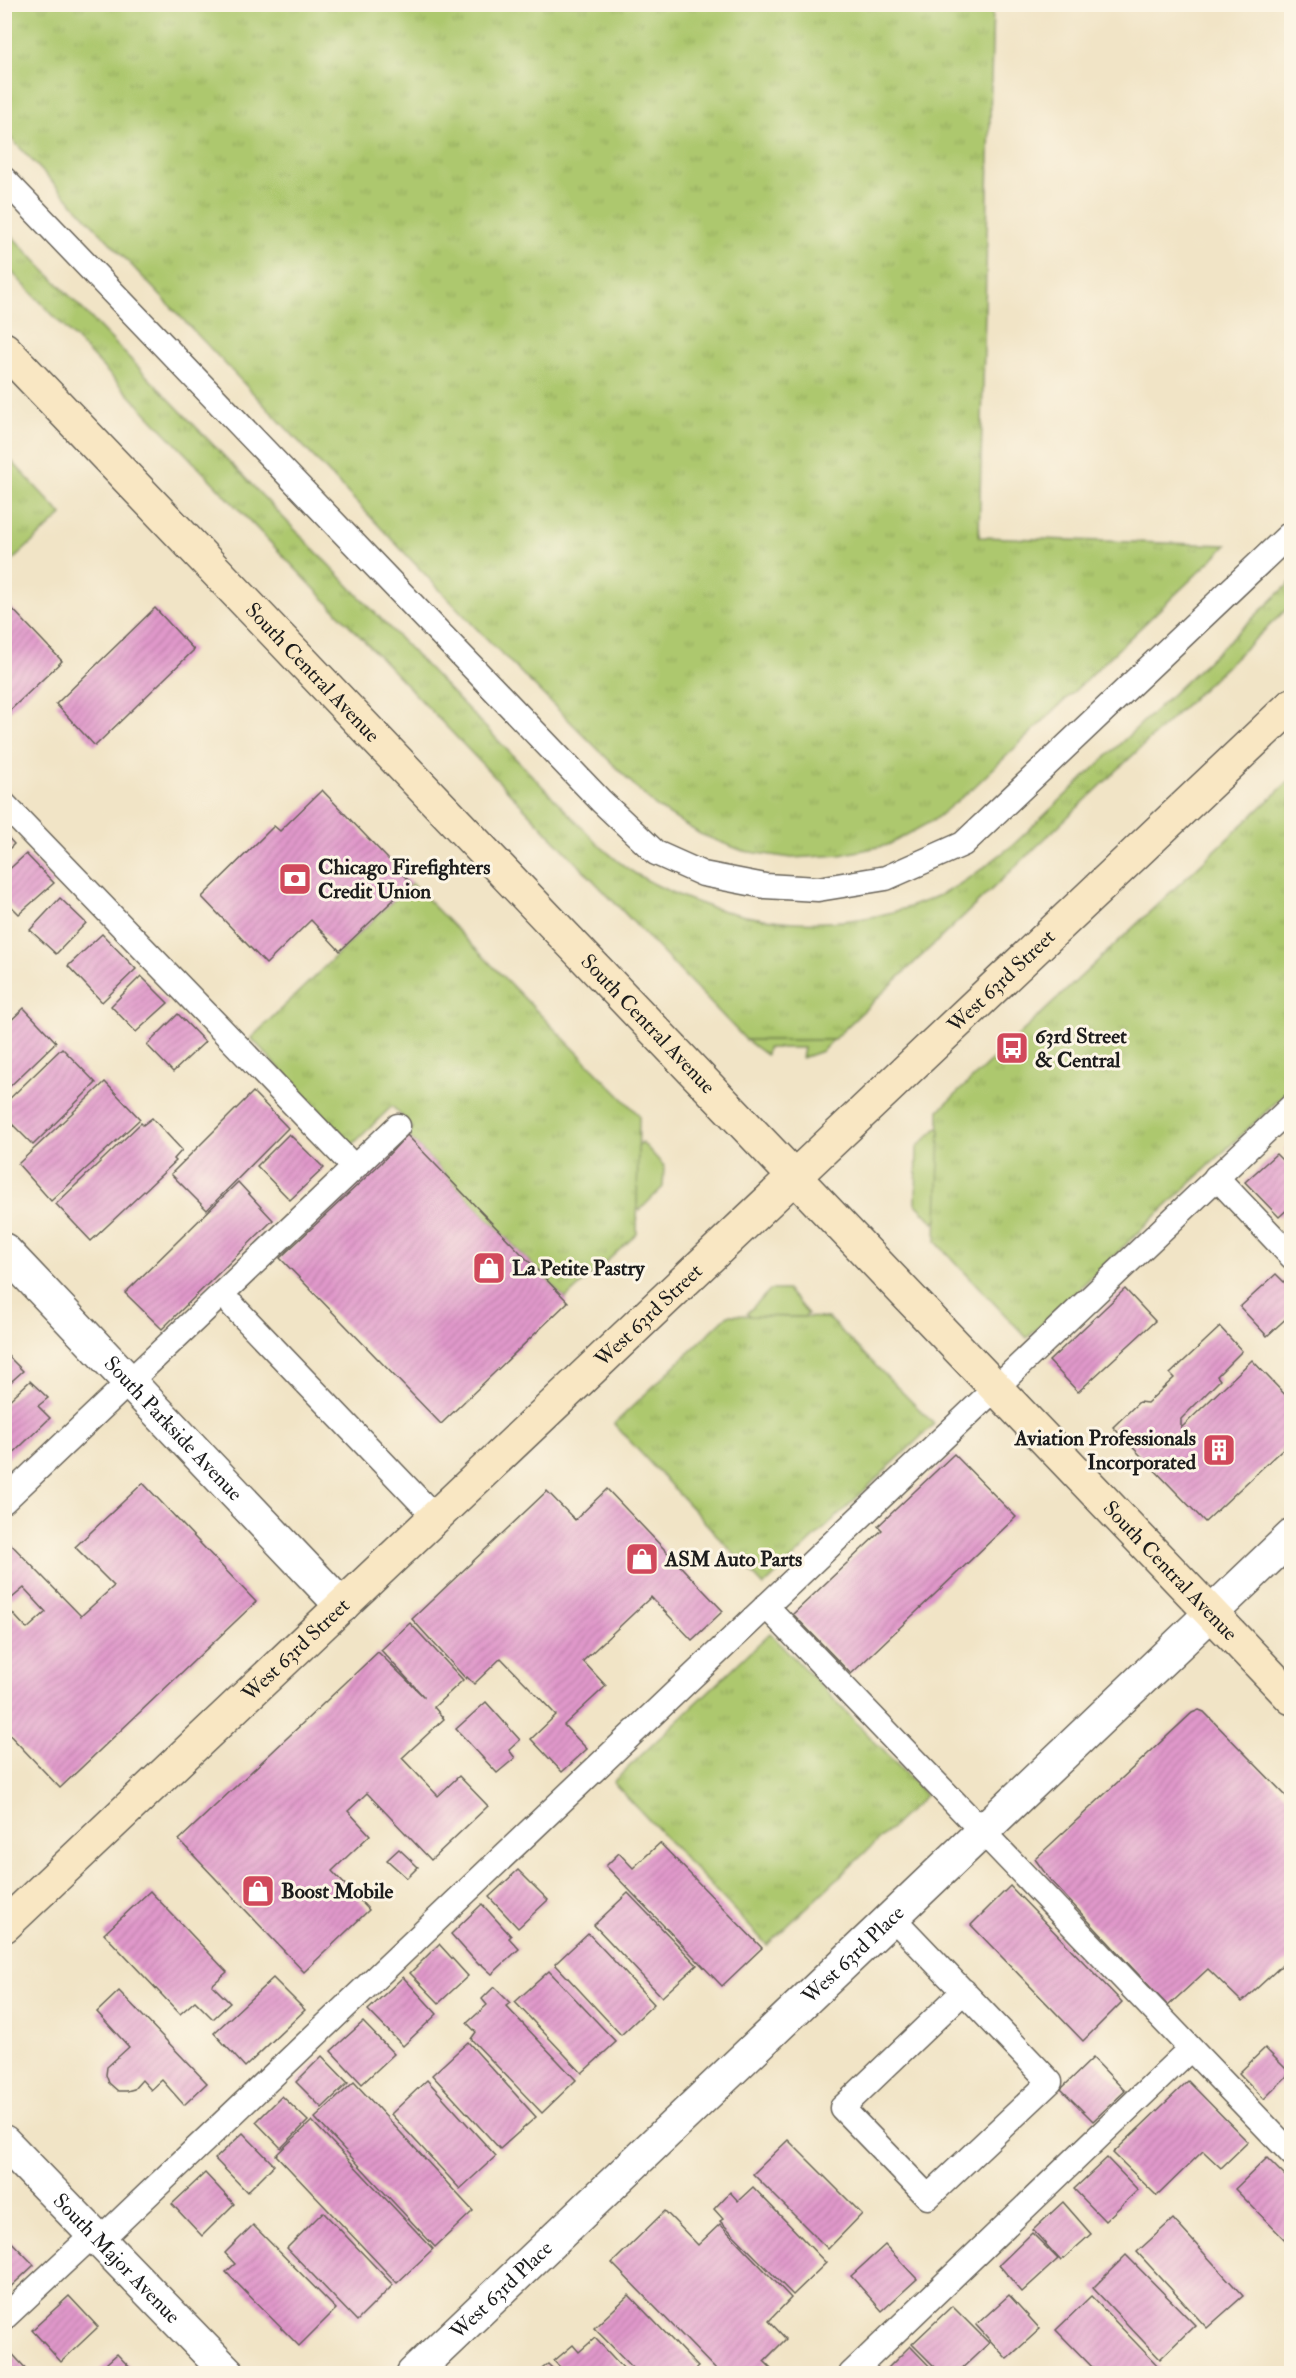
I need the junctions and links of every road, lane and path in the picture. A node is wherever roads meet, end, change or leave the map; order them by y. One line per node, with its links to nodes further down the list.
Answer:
1 (4, 179): 3 (lane)
2 (4, 349): 9 (main road, South Central Avenue)
3 (1292, 531)
4 (1292, 705): 9 (main road, West 63rd Street)
5 (4, 804): 8 (lane)
6 (1292, 1106): 10 (lane)
7 (398, 1126): 8 (lane)
8 (354, 1167): 14 (lane)
9 (796, 1177): 15 (main road, South Central Avenue); 17 (main road, West 63rd Street)
10 (1216, 1177): 12 (lane); 15 (lane)
11 (4, 1250): 14 (street, South Parkside Avenue)
12 (1292, 1257)
13 (233, 1306): 17 (lane)
14 (130, 1382): 16 (lane); 19 (street, South Parkside Avenue)
15 (996, 1388): 20 (lane); 21 (main road, South Central Avenue)
16 (4, 1500)
17 (436, 1518): 19 (main road, West 63rd Street)
18 (1292, 1536): 21 (street, West 63rd Place)
19 (342, 1606): 25 (main road, West 63rd Street)
20 (766, 1606): 23 (lane); 30 (lane)
21 (1211, 1613): 22 (main road, South Central Avenue); 23 (street, West 63rd Place)
22 (1292, 1698)
23 (982, 1831): 24 (street, West 63rd Place); 27 (lane)
24 (892, 1917): 26 (lane); 33 (street, West 63rd Place)
25 (4, 1926)
26 (964, 1991): 26 (lane)
27 (1190, 2049): 29 (lane); 34 (lane)
28 (4, 2142): 30 (street, South Major Avenue)
29 (1292, 2154)
30 (96, 2238): 31 (lane); 32 (street, South Major Avenue)
31 (4, 2318)
32 (228, 2373)
33 (413, 2373)
34 (851, 2373)

